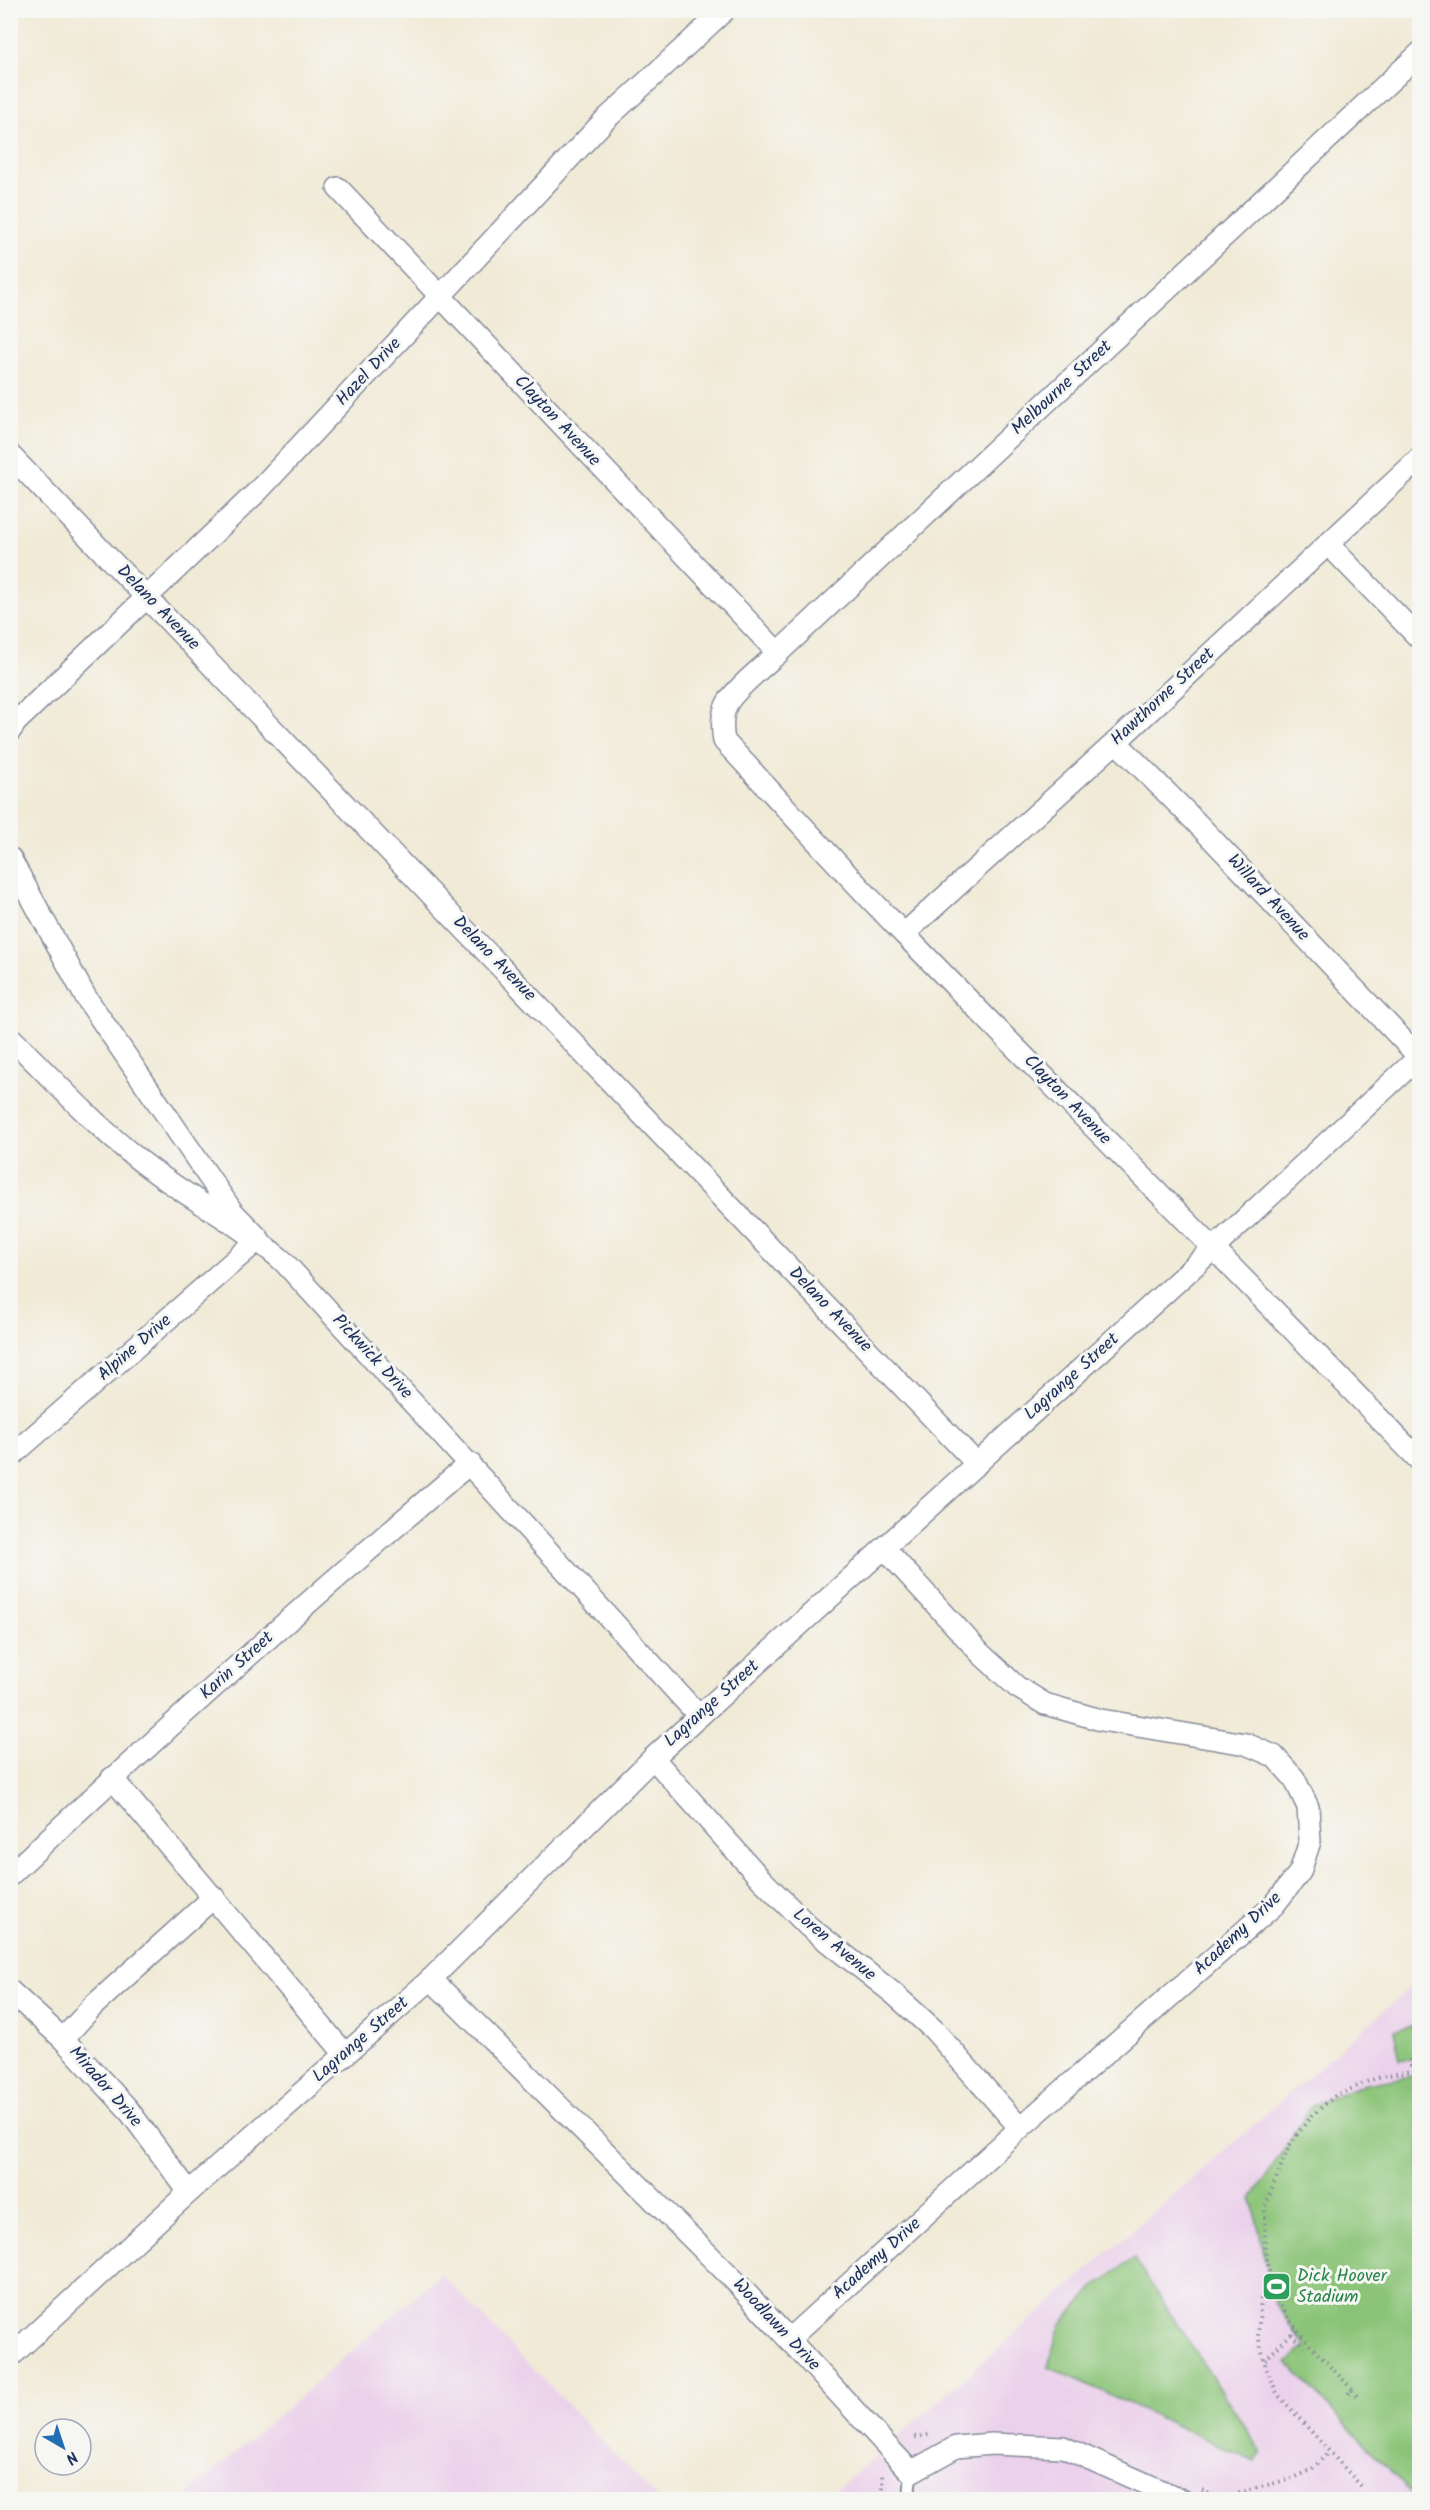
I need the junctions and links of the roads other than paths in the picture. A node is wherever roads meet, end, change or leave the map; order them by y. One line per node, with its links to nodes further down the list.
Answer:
1 (725, 10): 4 (street, Hazel Drive)
2 (1419, 53): 10 (street, Melbourne Street)
3 (338, 188): 4 (street, Clayton Avenue)
4 (440, 297): 8 (street, Hazel Drive); 10 (street, Clayton Avenue)
5 (10, 455): 8 (street, Delano Avenue)
6 (1419, 458): 7 (street, Hawthorne Street)
7 (1328, 544): 9 (street); 13 (street, Hawthorne Street)
8 (146, 596): 11 (street, Hazel Drive); 23 (street, Delano Avenue)
9 (1419, 639)
10 (778, 653): 12 (street, Melbourne Street)
11 (10, 731)
12 (723, 732): 15 (street, Clayton Avenue)
13 (1116, 741): 15 (street, Hawthorne Street); 17 (street, Willard Avenue)
14 (10, 858): 18 (street)
15 (904, 934): 19 (street, Clayton Avenue)
16 (10, 1037): 18 (street, Pickwick Drive)
17 (1419, 1057): 19 (street, Lagrange Street)
18 (259, 1239): 20 (street, Alpine Drive); 22 (street, Pickwick Drive)
19 (1213, 1249): 21 (street, Clayton Avenue); 23 (street, Lagrange Street)
20 (10, 1457)
21 (1419, 1461)
22 (470, 1463): 25 (street, Pickwick Drive); 27 (street, Karin Street)
23 (977, 1464): 24 (street, Lagrange Street)
24 (884, 1548): 25 (street, Lagrange Street); 34 (street, Academy Drive)
25 (699, 1716): 26 (street, Lagrange Street)
26 (653, 1758): 30 (street, Lagrange Street); 34 (street, Loren Avenue)
27 (112, 1778): 28 (street, Karin Street); 29 (street)
28 (10, 1875)
29 (214, 1897): 32 (street); 33 (street)
30 (431, 1979): 33 (street, Lagrange Street); 36 (street, Woodlawn Drive)
31 (10, 1991): 32 (street, Mirador Drive)
32 (63, 2039): 35 (street, Mirador Drive)
33 (345, 2054): 35 (street, Lagrange Street)
34 (1020, 2128): 36 (street, Academy Drive)
35 (189, 2192): 37 (street, Lagrange Street)
36 (789, 2339): 38 (street, Woodlawn Drive)
37 (10, 2357)
38 (911, 2472): 39 (lane); 40 (street)
39 (909, 2499)
40 (1182, 2499)

